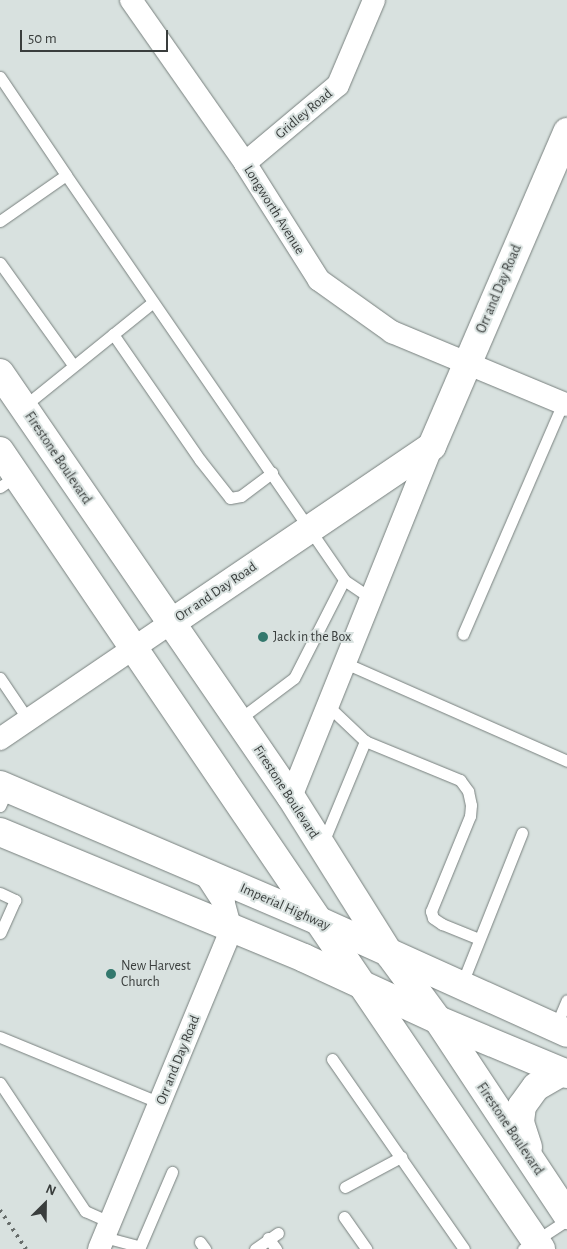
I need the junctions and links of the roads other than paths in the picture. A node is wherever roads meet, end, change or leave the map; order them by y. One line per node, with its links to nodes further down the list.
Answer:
1 (131, 0): 5 (street, Longworth Avenue)
2 (374, 0): 5 (street, Gridley Road)
3 (0, 77): 6 (lane)
4 (567, 132): 11 (main road, Orr and Day Road)
5 (245, 164): 11 (street, Longworth Avenue)
6 (66, 175): 7 (lane); 9 (lane)
7 (0, 221)
8 (0, 263): 12 (lane)
9 (153, 302): 10 (lane); 18 (lane)
10 (112, 334): 12 (lane); 18 (lane)
11 (467, 363): 14 (street, Longworth Avenue); 16 (main road, Orr and Day Road)
12 (73, 365): 15 (lane)
13 (0, 373): 15 (main road, Firestone Boulevard)
14 (565, 404): 24 (lane)
15 (23, 407): 23 (main road, Firestone Boulevard)
16 (432, 446): 20 (main road, Orr and Day Road); 22 (street, Orr and Day Road)
17 (0, 451): 19 (main road)
18 (272, 474): 20 (lane)
19 (8, 481): 25 (main road)
20 (309, 529): 21 (lane); 23 (main road, Orr and Day Road)
21 (344, 580): 22 (lane); 30 (lane)
22 (371, 598): 26 (street, Orr and Day Road)
23 (171, 623): 25 (street, Orr and Day Road); 30 (main road, Firestone Boulevard)
24 (463, 634)
25 (135, 646): 29 (street, Orr and Day Road); 41 (main road)
26 (344, 663): 28 (street, Orr and Day Road); 33 (lane)
27 (0, 678): 29 (lane)
28 (327, 705): 32 (lane); 35 (street, Orr and Day Road)
29 (27, 718): 31 (street, Orr and Day Road)
30 (238, 720): 35 (main road, Firestone Boulevard)
31 (0, 739)
32 (365, 741): 38 (lane); 44 (lane)
33 (567, 761)
34 (3, 793): 39 (main road, Imperial Highway)
35 (291, 797): 38 (main road, Firestone Boulevard)
36 (0, 832): 42 (main road)
37 (522, 833): 44 (lane)
38 (322, 846): 45 (main road, Firestone Boulevard)
39 (204, 872): 41 (main road, Imperial Highway); 42 (street)
40 (0, 893): 43 (lane)
41 (317, 920): 45 (main road, Imperial Highway); 46 (main road)
42 (231, 930): 46 (main road); 55 (street, Orr and Day Road)
43 (0, 933)
44 (478, 939): 47 (lane)
45 (390, 955): 47 (main road, Imperial Highway); 49 (main road, Firestone Boulevard)
46 (361, 986): 49 (main road); 64 (main road)
47 (461, 986): 50 (main road, Imperial Highway)
48 (567, 1000): 50 (lane)
49 (438, 1020): 53 (main road); 57 (main road, Firestone Boulevard)
50 (561, 1030)
51 (0, 1037): 55 (lane)
52 (332, 1058): 56 (lane)
53 (565, 1073): 57 (main road)
54 (0, 1082): 63 (lane)
55 (160, 1103): 63 (street, Orr and Day Road)
56 (401, 1157): 59 (lane); 69 (lane)
57 (533, 1163): 60 (main road, Firestone Boulevard)
58 (172, 1172): 65 (lane)
59 (345, 1188)
60 (567, 1215)
61 (344, 1216): 68 (lane)
62 (567, 1220): 64 (lane)
63 (105, 1236): 65 (lane)
64 (533, 1246)
65 (138, 1248)
66 (255, 1249): 67 (lane)
67 (276, 1249)
68 (366, 1249)
69 (464, 1249)

